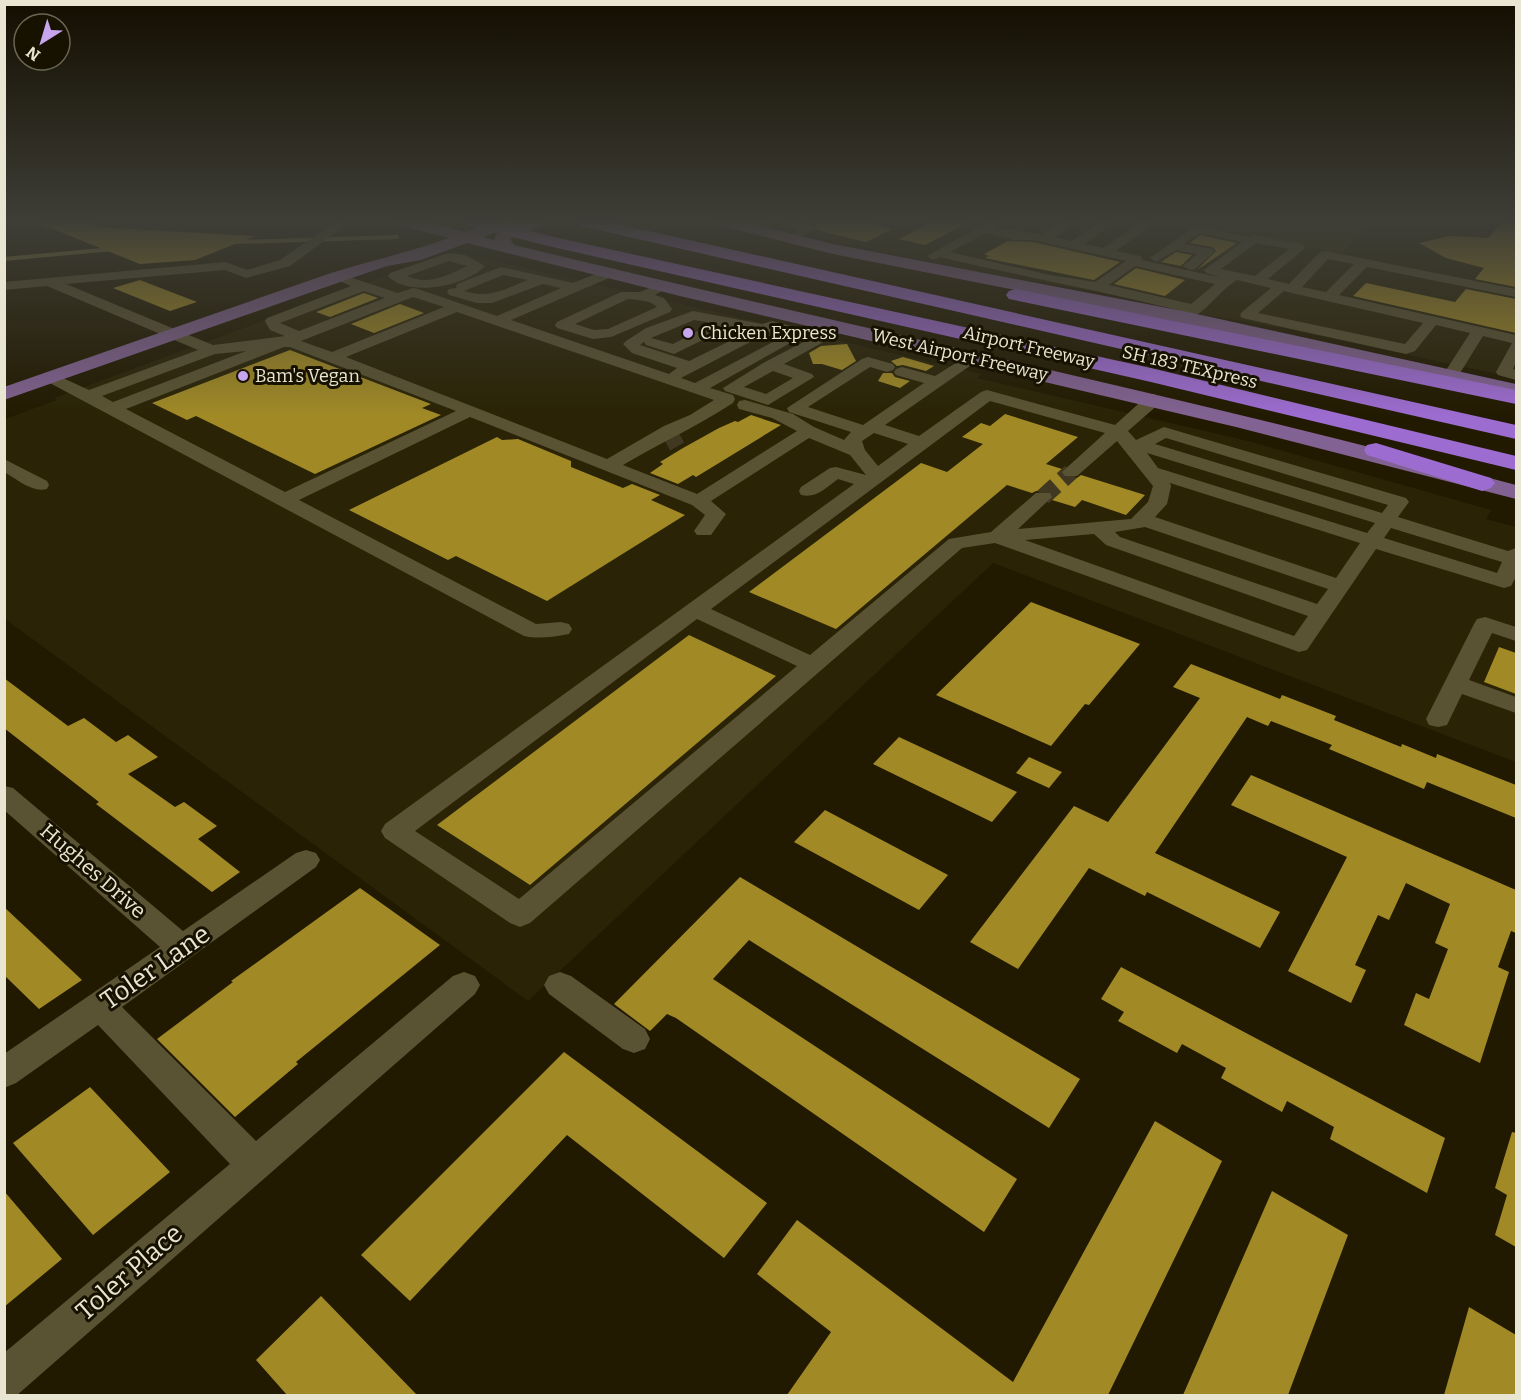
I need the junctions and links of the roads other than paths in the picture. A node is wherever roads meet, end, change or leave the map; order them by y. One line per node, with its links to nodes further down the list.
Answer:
1 (59, 286): 43 (street)
2 (310, 286): 43 (main road)
3 (364, 286): 44 (street)
4 (365, 286): 28 (street)
5 (463, 286): 24 (street)
6 (523, 286): 24 (street)
7 (570, 286): 22 (street)
8 (580, 286): 22 (street)
9 (645, 286): 26 (main road, West Airport Freeway)
10 (744, 286): 90 (highway)
11 (754, 286): 85 (highway, Airport Freeway)
12 (838, 286): 79 (highway, SH 183 TEXpress)
13 (851, 286): 77 (highway, SH 183 TEXpress)
14 (976, 286): 66 (highway)
15 (1005, 286): 73 (highway, Airport Freeway)
16 (1033, 286): 34 (main road)
17 (1099, 286): 34 (street)
18 (1222, 286): 34 (street)
19 (1279, 286): 23 (street)
20 (1335, 286): 27 (street)
21 (1483, 286): 25 (street)
22 (576, 288): 36 (street)
23 (1286, 288): 27 (street); 39 (street)
24 (451, 291): 29 (street)
25 (1516, 293)
26 (663, 294): 26 (street); 38 (main road, West Airport Freeway)
27 (1323, 296): 30 (street); 39 (street)
28 (398, 297): 29 (street); 44 (street)
29 (432, 299): 31 (street)
30 (1353, 303): 33 (street); 42 (street)
31 (457, 307): 32 (street); 53 (street)
32 (473, 312): 36 (street); 53 (street)
33 (1395, 312): 35 (street); 47 (street)
34 (1188, 313): 57 (main road)
35 (1433, 320): 41 (street); 47 (street)
36 (497, 321): 60 (street)
37 (729, 321): 38 (street); 45 (street); 45 (street)
38 (775, 323): 40 (main road, West Airport Freeway); 55 (street); 62 (street)
39 (1288, 324): 42 (street)
40 (838, 328): 52 (main road, West Airport Freeway); 54 (street)
41 (1479, 331): 46 (street); 57 (street)
42 (1325, 332): 47 (street)
43 (172, 335): 50 (street); 59 (main road)
44 (298, 336): 48 (street)
45 (640, 338): 55 (street)
46 (1516, 339)
47 (1368, 341)
48 (280, 343): 50 (street); 53 (street); 70 (street)
49 (1516, 346): 56 (street)
50 (213, 350): 65 (street)
51 (870, 352): 58 (street)
52 (972, 358): 61 (street); 68 (main road, West Airport Freeway)
53 (339, 360): 72 (street)
54 (771, 365): 58 (street); 69 (street)
55 (691, 367): 60 (street)
56 (1510, 373)
57 (1451, 375): 63 (main road)
58 (807, 377): 69 (street)
59 (52, 378): 64 (main road); 65 (street)
60 (669, 378): 62 (street)
61 (937, 381): 71 (street); 74 (street)
62 (697, 388): 67 (street)
63 (1516, 390)
64 (4, 394)
65 (88, 396): 70 (street)
66 (1516, 397)
67 (727, 399): 75 (street); 78 (street)
68 (1154, 399): 76 (street); 90 (main road, West Airport Freeway)
69 (768, 400): 71 (street)
70 (112, 408): 95 (street)
71 (795, 408): 74 (street)
72 (470, 411): 86 (street); 95 (street)
73 (1516, 414)
74 (868, 428): 80 (street); 83 (street)
75 (808, 431): 83 (street); 96 (street)
76 (1118, 432): 80 (street); 82 (street); 87 (street)
77 (1516, 432)
78 (676, 434): 81 (street); 81 (street)
79 (1516, 442)
80 (922, 443): 89 (street)
81 (641, 446): 86 (street)
82 (1137, 447): 88 (street); 97 (street)
83 (856, 451): 89 (street)
84 (4, 464): 91 (street)
85 (1516, 464)
86 (608, 465): 96 (street)
87 (1071, 472)
88 (1152, 472): 98 (street); 102 (street)
89 (873, 479): 92 (street); 105 (street)
90 (1482, 483): 93 (main road, West Airport Freeway)
91 (40, 485)
92 (808, 491)
93 (1516, 492)
94 (1043, 497): 101 (street)
95 (286, 498): 107 (street)
96 (699, 501): 100 (street)
97 (1386, 520): 102 (street); 103 (street)
98 (1140, 522): 99 (street); 104 (street)
99 (1099, 528): 101 (street); 106 (street)
100 (704, 531)
101 (997, 537): 106 (street); 109 (street)
102 (1371, 541): 103 (street); 104 (street)
103 (1515, 556)
104 (1340, 586): 106 (street)
105 (695, 610): 109 (street); 109 (street)
106 (1321, 613)
107 (561, 629)
108 (1516, 634): 110 (street)
109 (813, 665)
110 (1456, 683): 111 (street); 112 (street)
111 (1516, 705)
112 (1438, 719)
113 (4, 795): 115 (street, Hughes Drive)
114 (306, 860): 115 (street, Toler Lane)
115 (182, 948): 118 (street, Toler Lane)
116 (464, 985): 121 (street, Toler Place)
117 (560, 985): 119 (street)
118 (100, 1006): 120 (street, Toler Lane); 121 (street)
119 (634, 1039)
120 (4, 1073)
121 (254, 1164): 122 (street, Toler Place)
122 (4, 1380)

